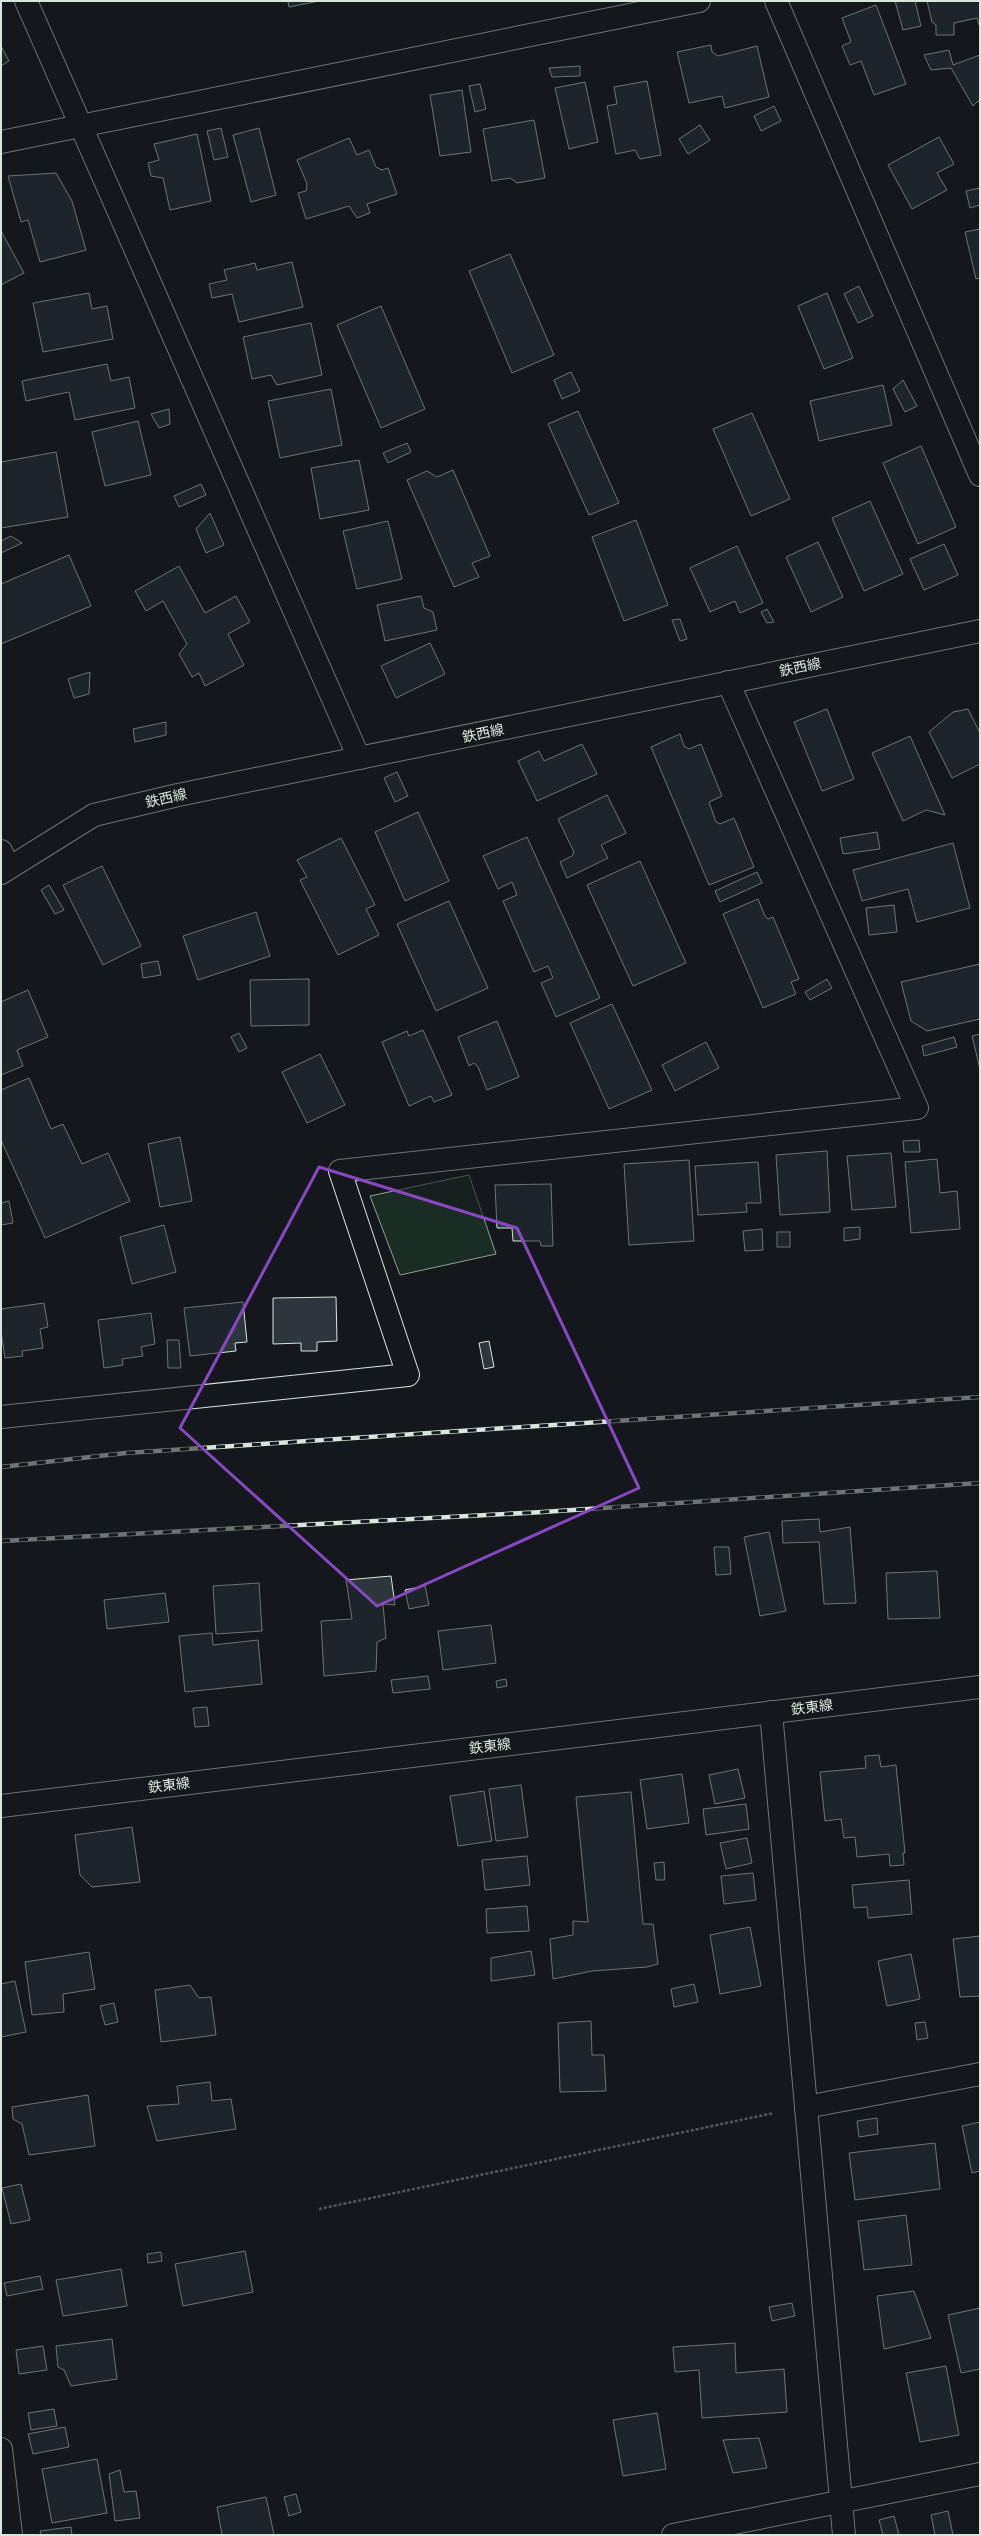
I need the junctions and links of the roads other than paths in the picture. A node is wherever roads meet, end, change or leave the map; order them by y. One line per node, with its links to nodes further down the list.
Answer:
1 (26, 1): 4 (street)
2 (699, 1): 4 (street)
3 (776, 1): 6 (street)
4 (81, 126): 5 (street); 9 (street)
5 (1, 142)
6 (980, 475)
7 (980, 630): 8 (street, 鉄西線)
8 (728, 682): 9 (street, 鉄西線); 11 (street)
9 (359, 758): 10 (street, 鉄西線)
10 (4, 864)
11 (1, 1417)
12 (980, 1687): 13 (street, 鉄東線)
13 (772, 1712): 14 (street, 鉄東線); 16 (street)
14 (1, 1806)
15 (980, 2074): 16 (street)
16 (806, 2107): 19 (street)
17 (1, 2449): 20 (street)
18 (980, 2474): 19 (street)
19 (841, 2502): 21 (street); 22 (street)
20 (11, 2535)
21 (673, 2535)
22 (844, 2535)

